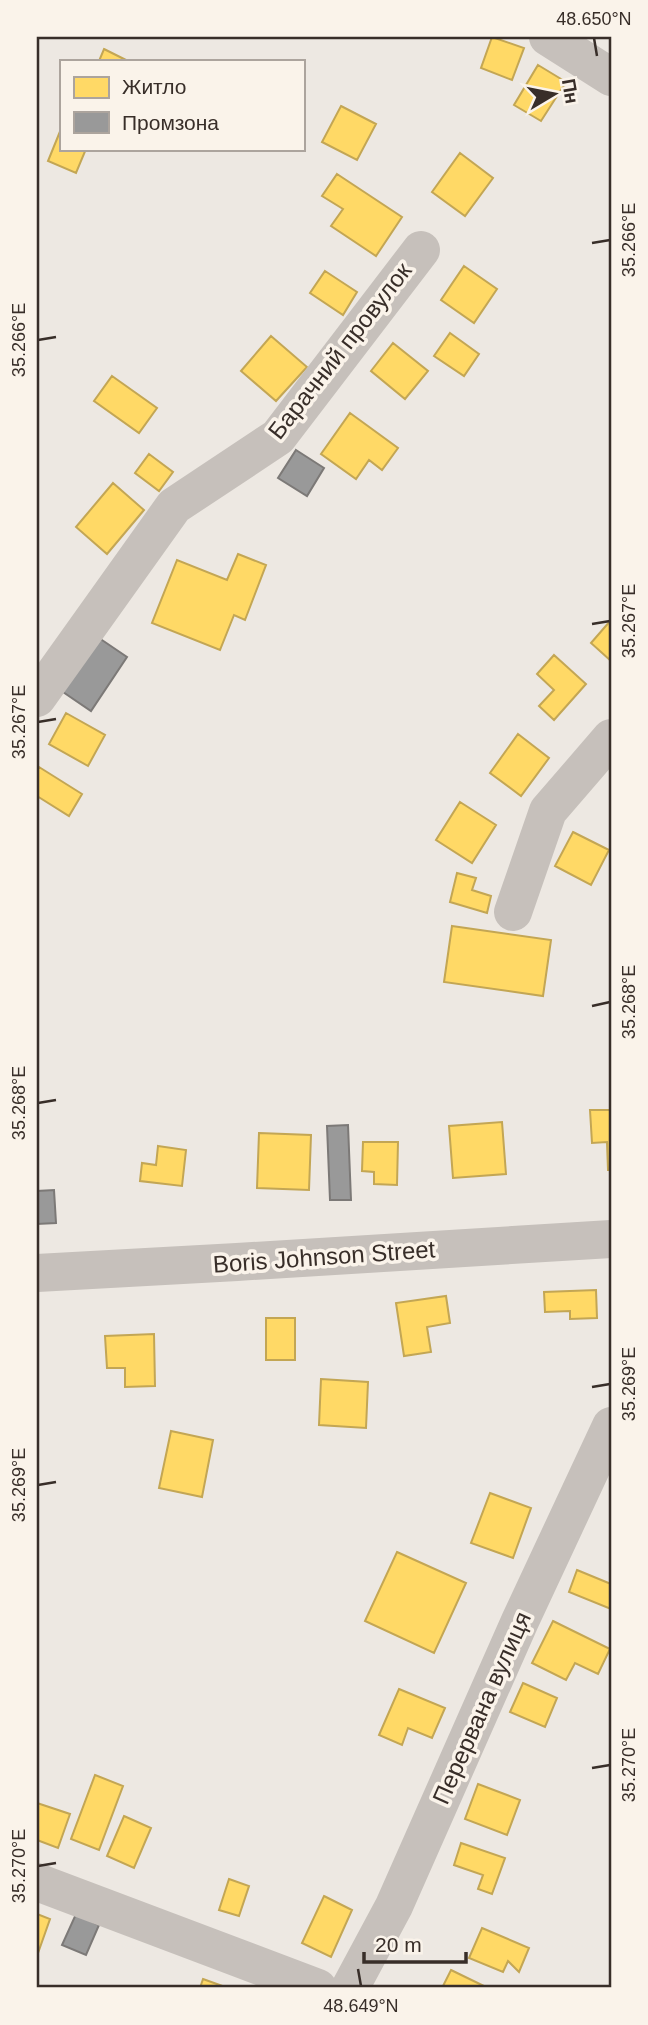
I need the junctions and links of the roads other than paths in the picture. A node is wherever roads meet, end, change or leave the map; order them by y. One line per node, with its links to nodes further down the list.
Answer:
1 (548, 37): 2 (street)
2 (611, 77)
3 (421, 250): 4 (street, Барачний провулок)
4 (37, 698)
5 (611, 738): 6 (street)
6 (513, 912)
7 (611, 1239): 8 (street, Boris Johnson Street)
8 (37, 1273)
9 (611, 1426): 12 (street, Перервана вулиця)
10 (37, 1882): 11 (street)
11 (318, 1988)
12 (350, 1988)

